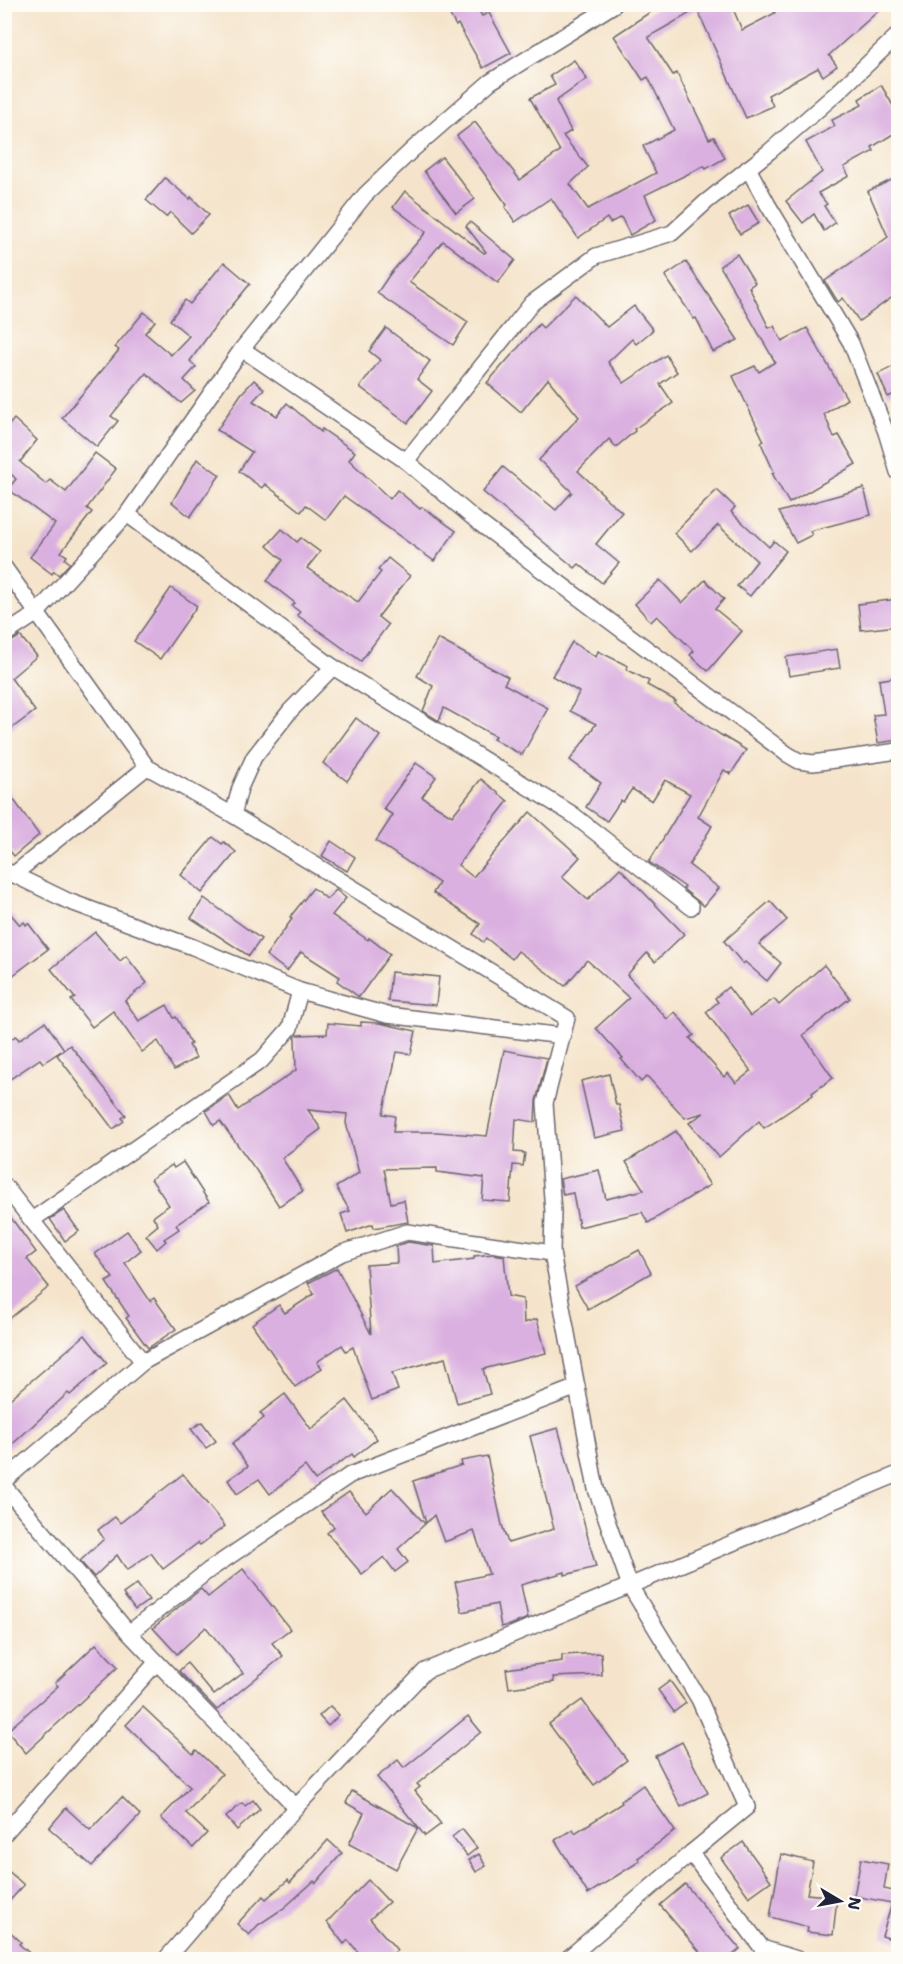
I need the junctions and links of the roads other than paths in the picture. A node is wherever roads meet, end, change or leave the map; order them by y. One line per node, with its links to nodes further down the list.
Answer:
1 (609, 6): 4 (street)
2 (898, 37): 3 (street)
3 (748, 168): 5 (street); 6 (street)
4 (242, 349): 5 (street); 7 (street)
5 (406, 461): 12 (street)
6 (898, 472)
7 (127, 514): 9 (street); 11 (street)
8 (4, 567): 9 (street)
9 (36, 614): 10 (street); 13 (street)
10 (4, 635)
11 (333, 668): 14 (street); 16 (street)
12 (898, 751)
13 (147, 767): 14 (street); 15 (street)
14 (233, 815): 18 (street)
15 (9, 872): 17 (street)
16 (691, 907)
17 (300, 991): 18 (street); 20 (street)
18 (563, 1036): 21 (street)
19 (4, 1185): 20 (street)
20 (33, 1220): 22 (street)
21 (552, 1253): 22 (street); 23 (street)
22 (143, 1362): 25 (street)
23 (578, 1387): 27 (street); 28 (street)
24 (898, 1474): 27 (street)
25 (4, 1481)
26 (4, 1486): 28 (street)
27 (630, 1586): 30 (street); 32 (street)
28 (129, 1634): 29 (street)
29 (156, 1664): 30 (street); 31 (street)
30 (296, 1807): 34 (street)
31 (4, 1834)
32 (691, 1853): 33 (street); 35 (street)
33 (762, 1948): 36 (street); 37 (street)
34 (165, 1959)
35 (566, 1959)
36 (750, 1959)
37 (800, 1959)

